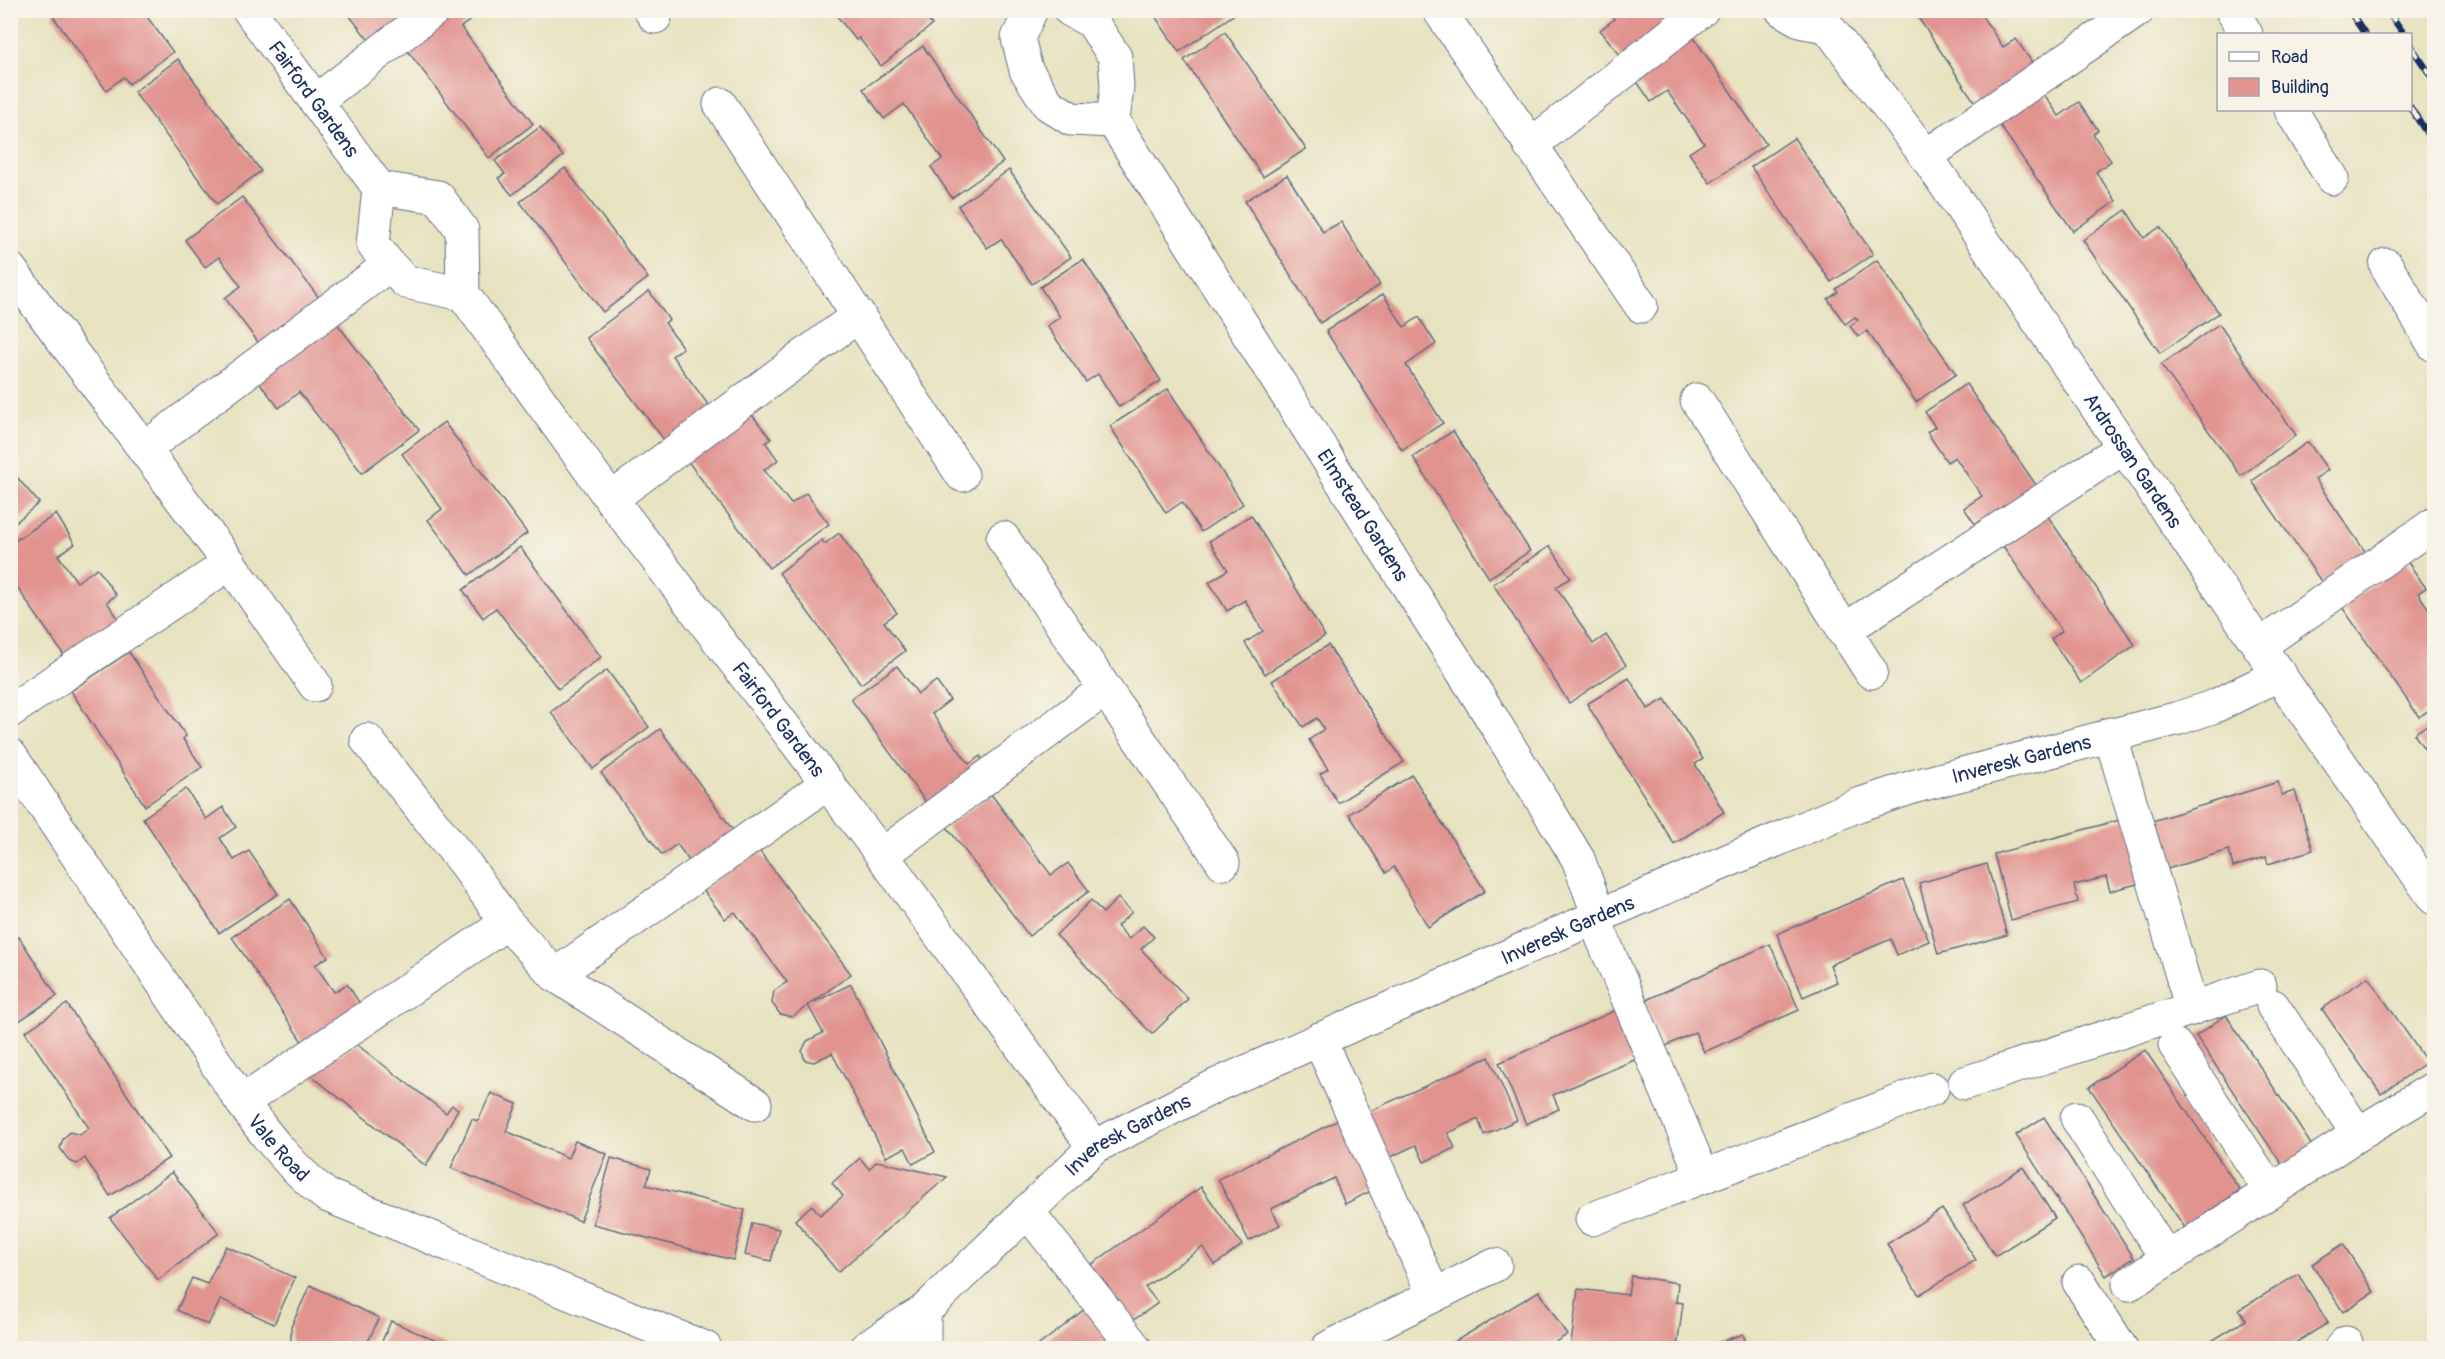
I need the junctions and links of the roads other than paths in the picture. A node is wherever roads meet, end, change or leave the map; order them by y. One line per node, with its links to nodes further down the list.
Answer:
1 (249, 10): 12 (street, Fairford Gardens)
2 (434, 10): 12 (street)
3 (1031, 10): 15 (street)
4 (1070, 10): 15 (street)
5 (1439, 10): 16 (street)
6 (1702, 10): 16 (street)
7 (1782, 10): 10 (street, Ardrossan Gardens)
8 (2138, 10): 17 (street)
9 (2232, 10): 11 (street)
10 (1829, 18): 17 (street, Ardrossan Gardens)
11 (2245, 33)
12 (316, 100): 19 (street, Fairford Gardens)
13 (720, 104): 25 (street)
14 (2292, 111): 18 (street)
15 (1113, 121): 49 (street, Elmstead Gardens)
16 (1530, 146): 24 (street)
17 (1926, 156): 29 (street, Ardrossan Gardens)
18 (2332, 178)
19 (379, 188): 20 (street); 23 (street)
20 (389, 266): 23 (street); 28 (street)
21 (2386, 266): 26 (street)
22 (10, 269): 28 (street)
23 (463, 294): 31 (street, Fairford Gardens)
24 (1641, 306)
25 (859, 315): 30 (street); 31 (street)
26 (2434, 345)
27 (1697, 400): 35 (street)
28 (144, 448): 34 (street)
29 (2123, 448): 35 (street); 36 (street, Ardrossan Gardens)
30 (962, 475)
31 (611, 499): 45 (street, Fairford Gardens)
32 (2434, 524): 36 (street)
33 (1003, 538): 40 (street)
34 (230, 563): 39 (street); 41 (street)
35 (1843, 631): 37 (street)
36 (2259, 646): 38 (street, Ardrossan Gardens)
37 (1871, 672)
38 (2280, 674): 42 (street, Inveresk Gardens); 48 (street, Ardrossan Gardens)
39 (315, 685)
40 (1105, 689): 46 (street); 47 (street)
41 (10, 711)
42 (2110, 734): 49 (street, Inveresk Gardens); 52 (street)
43 (367, 740): 50 (street)
44 (10, 755): 58 (street, Vale Road)
45 (828, 783): 46 (street, Fairford Gardens); 51 (street)
46 (882, 855): 62 (street, Fairford Gardens)
47 (1223, 863)
48 (2434, 898)
49 (1596, 917): 53 (street, Inveresk Gardens); 63 (street, Elmstead Gardens)
50 (507, 923): 51 (street); 58 (street)
51 (555, 975): 59 (street)
52 (2192, 1009): 55 (street); 61 (street)
53 (1319, 1039): 62 (street, Inveresk Gardens); 71 (street)
54 (2175, 1046): 64 (street)
55 (1965, 1083)
56 (2434, 1088): 61 (street)
57 (1932, 1089): 63 (street)
58 (242, 1102): 73 (street, Vale Road)
59 (755, 1104)
60 (2078, 1118): 67 (street)
61 (2358, 1134): 64 (street)
62 (1094, 1147): 65 (street, Inveresk Gardens)
63 (1703, 1177): 66 (street)
64 (2271, 1192): 67 (street)
65 (1027, 1211): 72 (street, Inveresk Gardens); 76 (street)
66 (1592, 1219)
67 (2167, 1259): 70 (street)
68 (1495, 1265): 71 (street)
69 (2079, 1282): 78 (street)
70 (2128, 1284)
71 (1434, 1296): 77 (street)
72 (924, 1311): 74 (street, Inveresk Gardens); 75 (street)
73 (705, 1348)
74 (866, 1348)
75 (924, 1348)
76 (1136, 1348)
77 (1328, 1348)
78 (2121, 1348)

